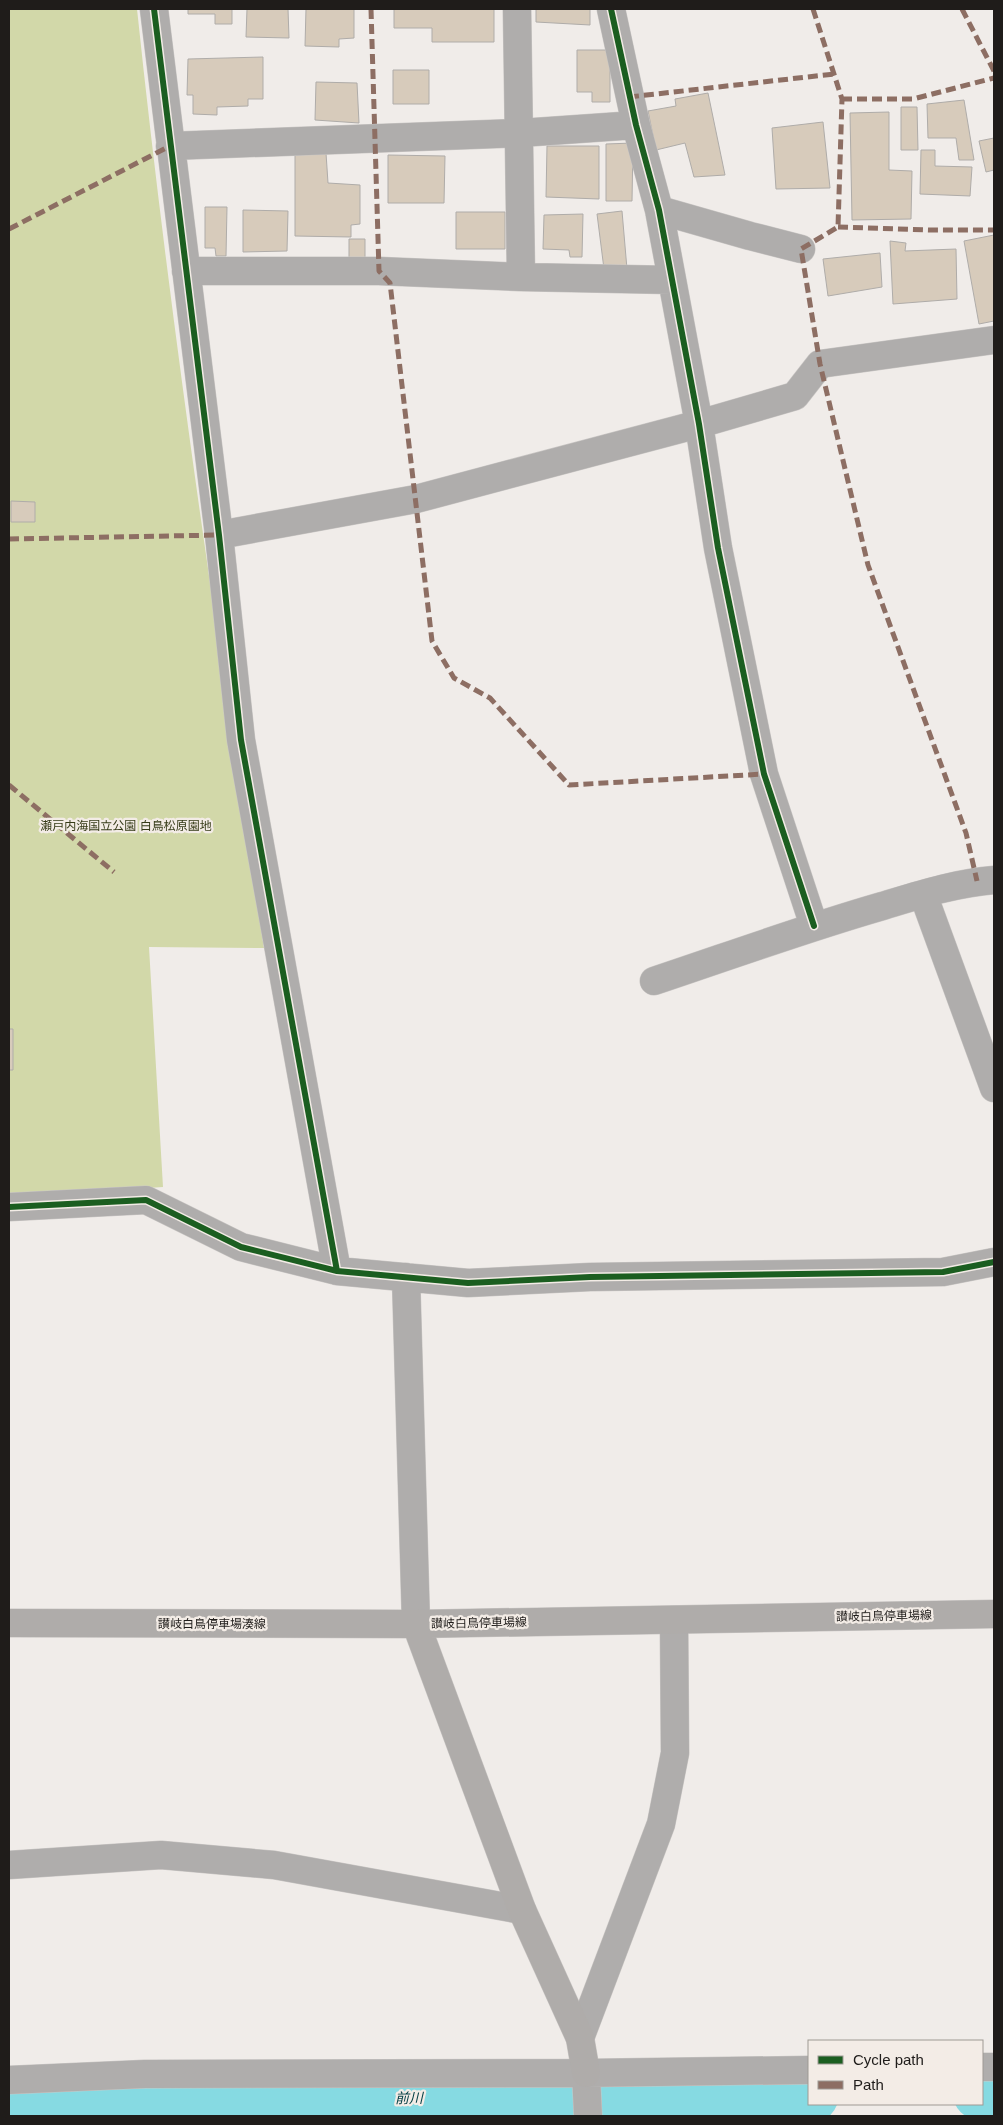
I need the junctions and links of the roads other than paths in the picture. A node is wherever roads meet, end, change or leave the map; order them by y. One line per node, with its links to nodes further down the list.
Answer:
1 (154, 9): 6 (street)
2 (517, 9): 5 (street)
3 (611, 9): 4 (street)
4 (636, 125): 5 (street); 7 (street)
5 (520, 133): 6 (street); 10 (street)
6 (170, 146): 9 (street)
7 (659, 210): 8 (street); 11 (street)
8 (800, 249)
9 (186, 271): 10 (street); 14 (street)
10 (521, 277): 11 (street)
11 (672, 280): 13 (street)
12 (994, 340): 13 (street)
13 (699, 424): 14 (street); 17 (street)
14 (219, 535): 22 (street)
15 (994, 880): 16 (street)
16 (923, 894): 17 (street); 19 (street)
17 (814, 926): 18 (street)
18 (654, 981)
19 (994, 1088)
20 (9, 1206): 22 (street)
21 (994, 1262): 23 (street)
22 (338, 1272): 23 (street)
23 (406, 1277): 27 (street)
24 (994, 1614): 25 (main road, 讃岐白鳥停車場線)
25 (674, 1620): 27 (main road, 讃岐白鳥停車場線); 30 (street)
26 (9, 1623): 27 (main road, 讃岐白鳥停車場湊線)
27 (416, 1624): 29 (main road, 讃岐白鳥停車場線)
28 (9, 1865): 29 (street)
29 (522, 1910): 30 (main road, 讃岐白鳥停車場線)
30 (580, 2038): 33 (main road, 讃岐白鳥停車場線)
31 (808, 2070): 33 (street)
32 (9, 2080): 33 (street)
33 (586, 2081): 34 (street)
34 (588, 2116)

